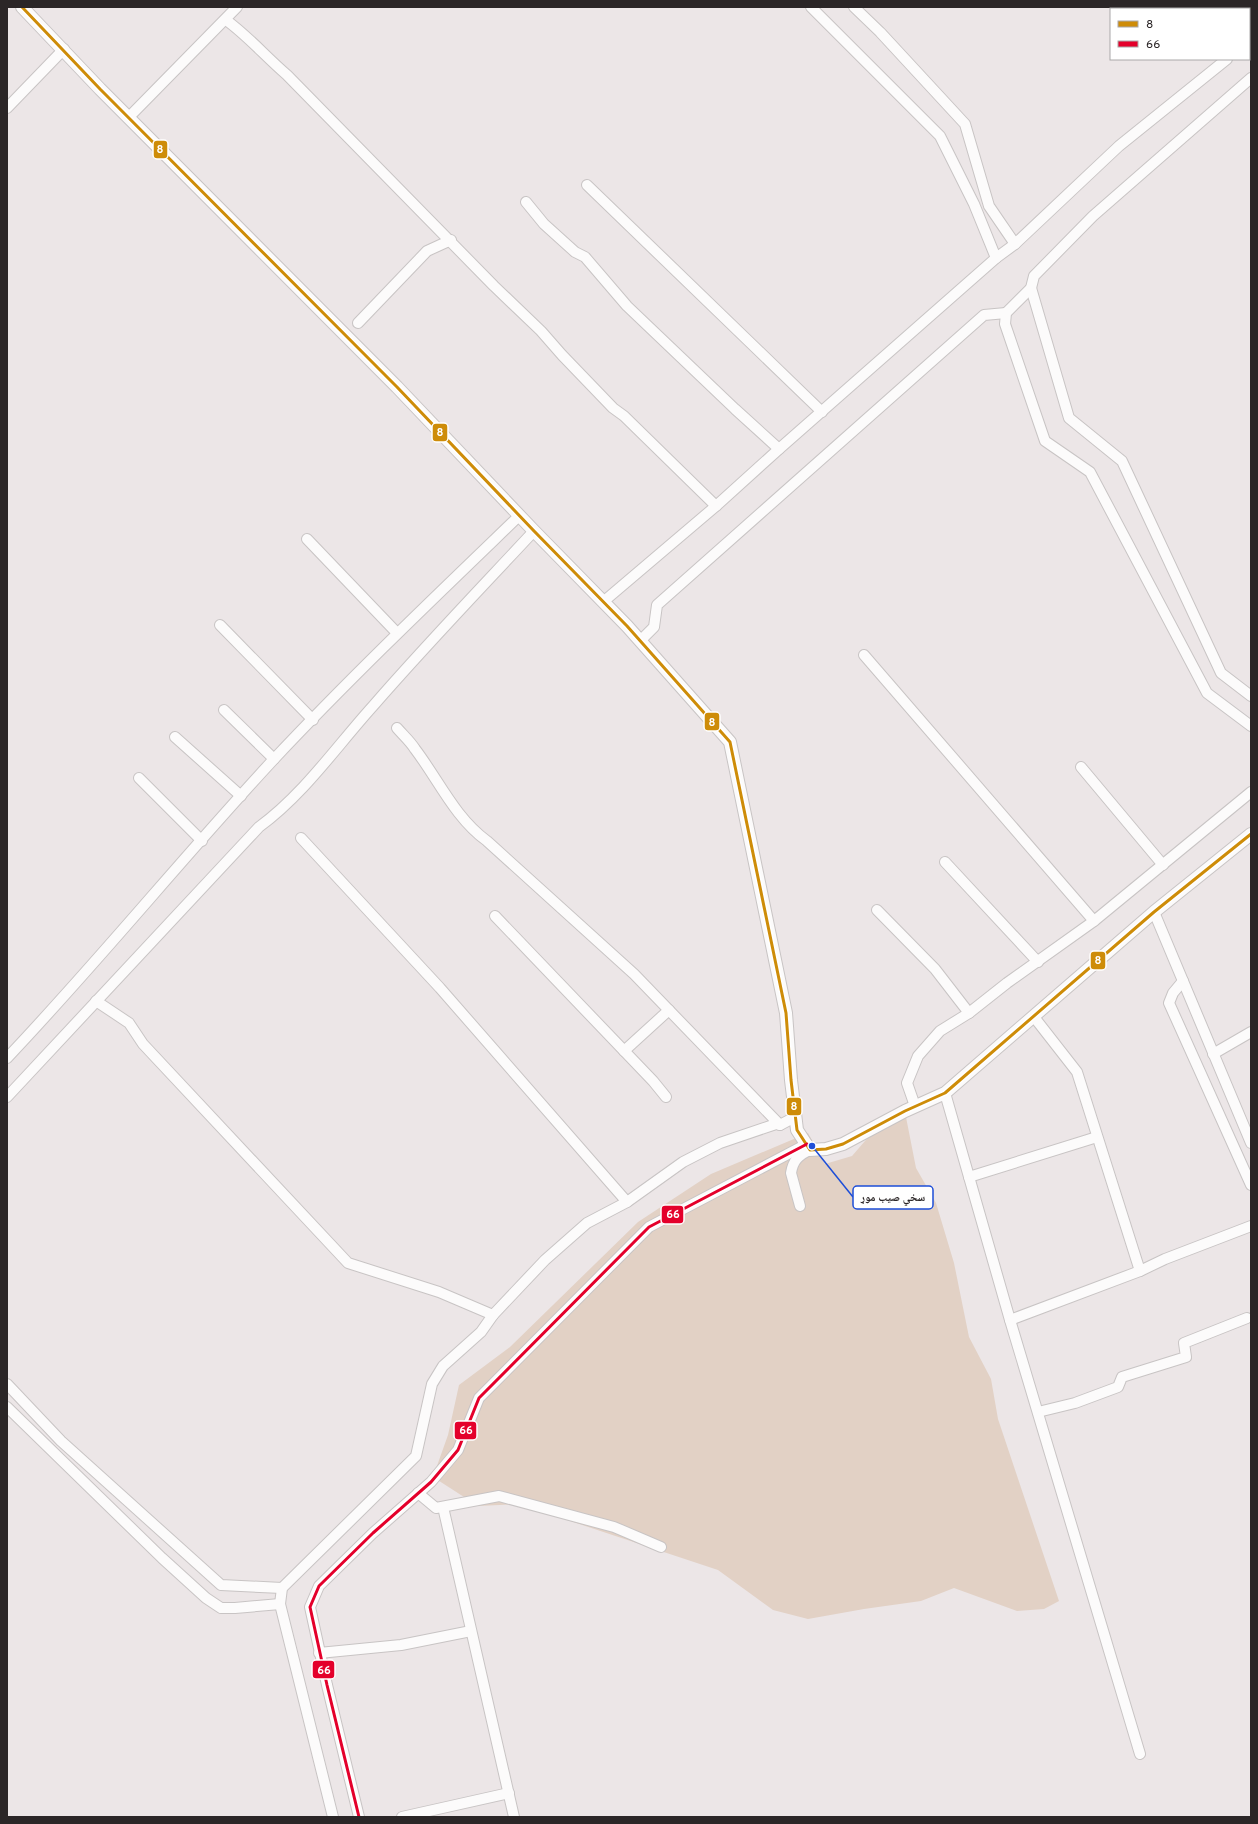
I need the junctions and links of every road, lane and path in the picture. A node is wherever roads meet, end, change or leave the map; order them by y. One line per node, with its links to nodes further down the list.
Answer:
1 (22, 7): 6 (street)
2 (237, 7): 5 (street)
3 (811, 7): 15 (street)
4 (854, 7): 14 (street)
5 (226, 20): 10 (street); 13 (street)
6 (64, 49): 9 (street); 10 (street)
7 (1226, 60): 14 (street)
8 (1251, 78): 16 (street)
9 (7, 108)
10 (128, 118): 22 (street)
11 (587, 185): 19 (street)
12 (526, 202): 20 (street)
13 (451, 240): 18 (street); 21 (street)
14 (1015, 244): 15 (street)
15 (996, 258): 19 (street)
16 (1030, 288): 17 (street); 30 (street)
17 (1006, 313): 28 (street); 33 (street)
18 (358, 323)
19 (822, 412): 20 (street)
20 (779, 449): 21 (street)
21 (716, 506): 25 (street)
22 (519, 516): 23 (street); 27 (street)
23 (534, 532): 25 (street); 52 (street)
24 (307, 539): 27 (street)
25 (603, 602): 28 (street)
26 (220, 625): 32 (street)
27 (397, 633): 32 (street)
28 (640, 641): 64 (street)
29 (864, 654): 49 (street)
30 (1251, 696)
31 (224, 710): 36 (street)
32 (313, 720): 36 (street)
33 (1251, 726)
34 (396, 728): 53 (street)
35 (175, 737): 40 (street)
36 (274, 759): 40 (street)
37 (1081, 767): 45 (street)
38 (138, 778): 43 (street)
39 (1251, 792): 45 (street)
40 (241, 796): 43 (street)
41 (1251, 834): 47 (street)
42 (301, 838): 71 (street)
43 (202, 840): 59 (street)
44 (945, 862): 50 (street)
45 (1163, 865): 49 (street)
46 (877, 910): 54 (street)
47 (1154, 912): 51 (street); 55 (street)
48 (495, 916): 57 (street)
49 (1094, 921): 50 (street)
50 (1038, 962): 54 (street)
51 (1183, 981): 58 (street); 70 (street)
52 (96, 1001): 61 (street); 75 (street)
53 (669, 1010): 57 (street); 65 (street)
54 (970, 1013): 63 (street)
55 (1034, 1018): 60 (street); 66 (street)
56 (1251, 1032): 58 (street)
57 (624, 1051): 62 (street)
58 (1213, 1054): 67 (street)
59 (7, 1058)
60 (945, 1093): 63 (street); 69 (street)
61 (7, 1097)
62 (666, 1097)
63 (915, 1106): 68 (street)
64 (796, 1117): 65 (street); 68 (street)
65 (780, 1125): 71 (street)
66 (1097, 1137): 69 (street); 74 (street)
67 (1251, 1143)
68 (808, 1147): 72 (street); 81 (street)
69 (970, 1177): 77 (street)
70 (1251, 1185)
71 (627, 1202): 75 (street)
72 (800, 1206)
73 (1251, 1226): 74 (street)
74 (1140, 1271): 77 (street)
75 (493, 1315): 84 (street)
76 (1247, 1318): 80 (street)
77 (1010, 1320): 80 (street)
78 (7, 1384): 84 (street)
79 (7, 1407): 85 (street)
80 (1038, 1412): 88 (street)
81 (418, 1493): 82 (street); 87 (street)
82 (443, 1507): 83 (street); 86 (street)
83 (661, 1547)
84 (282, 1588): 85 (street)
85 (280, 1604): 90 (street)
86 (471, 1631): 87 (street); 89 (street)
87 (319, 1653): 91 (street)
88 (1140, 1754)
89 (509, 1793): 92 (street); 93 (street)
90 (333, 1817)
91 (359, 1817)
92 (402, 1817)
93 (514, 1817)

